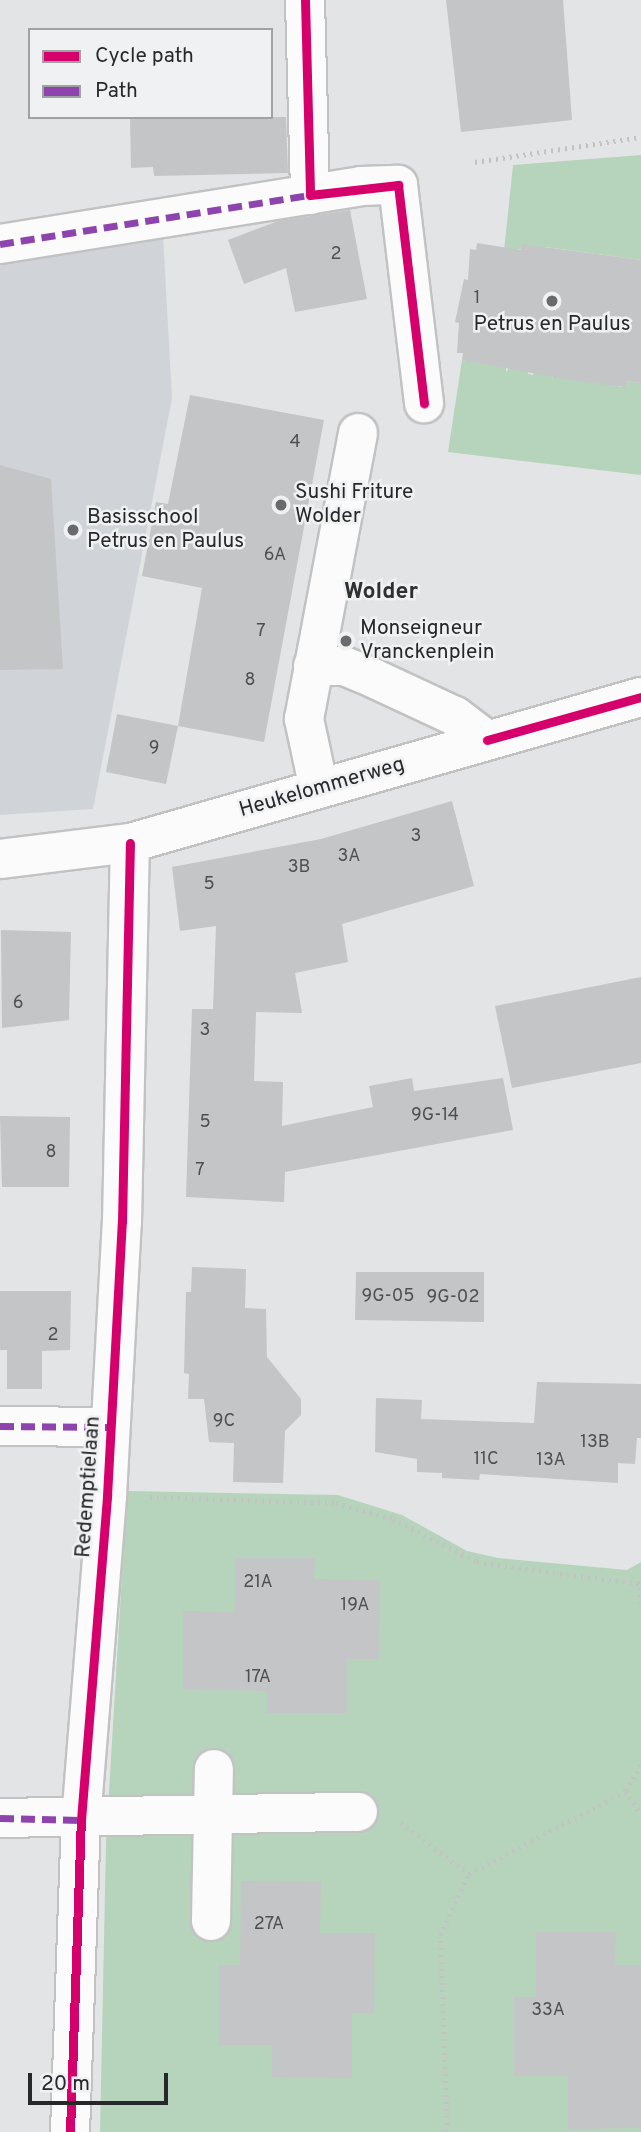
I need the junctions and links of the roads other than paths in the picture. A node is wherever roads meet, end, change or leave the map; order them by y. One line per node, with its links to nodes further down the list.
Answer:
1 (305, 0): 2 (street)
2 (310, 195): 3 (street); 4 (street)
3 (0, 244)
4 (424, 402)
5 (358, 433): 6 (street)
6 (313, 666): 8 (street); 9 (street)
7 (641, 697): 8 (street, Heukelommerweg)
8 (487, 740): 9 (street, Heukelommerweg)
9 (319, 789): 10 (street, Heukelommerweg)
10 (130, 843): 11 (street, Heukelommerweg); 13 (street, Redemptielaan)
11 (0, 859)
12 (0, 1426): 13 (street)
13 (110, 1427): 18 (street, Redemptielaan)
14 (214, 1769): 16 (street)
15 (358, 1812): 16 (street)
16 (211, 1814): 18 (street); 19 (street)
17 (0, 1818): 18 (street)
18 (81, 1820): 20 (street, Redemptielaan)
19 (211, 1921)
20 (70, 2132)

